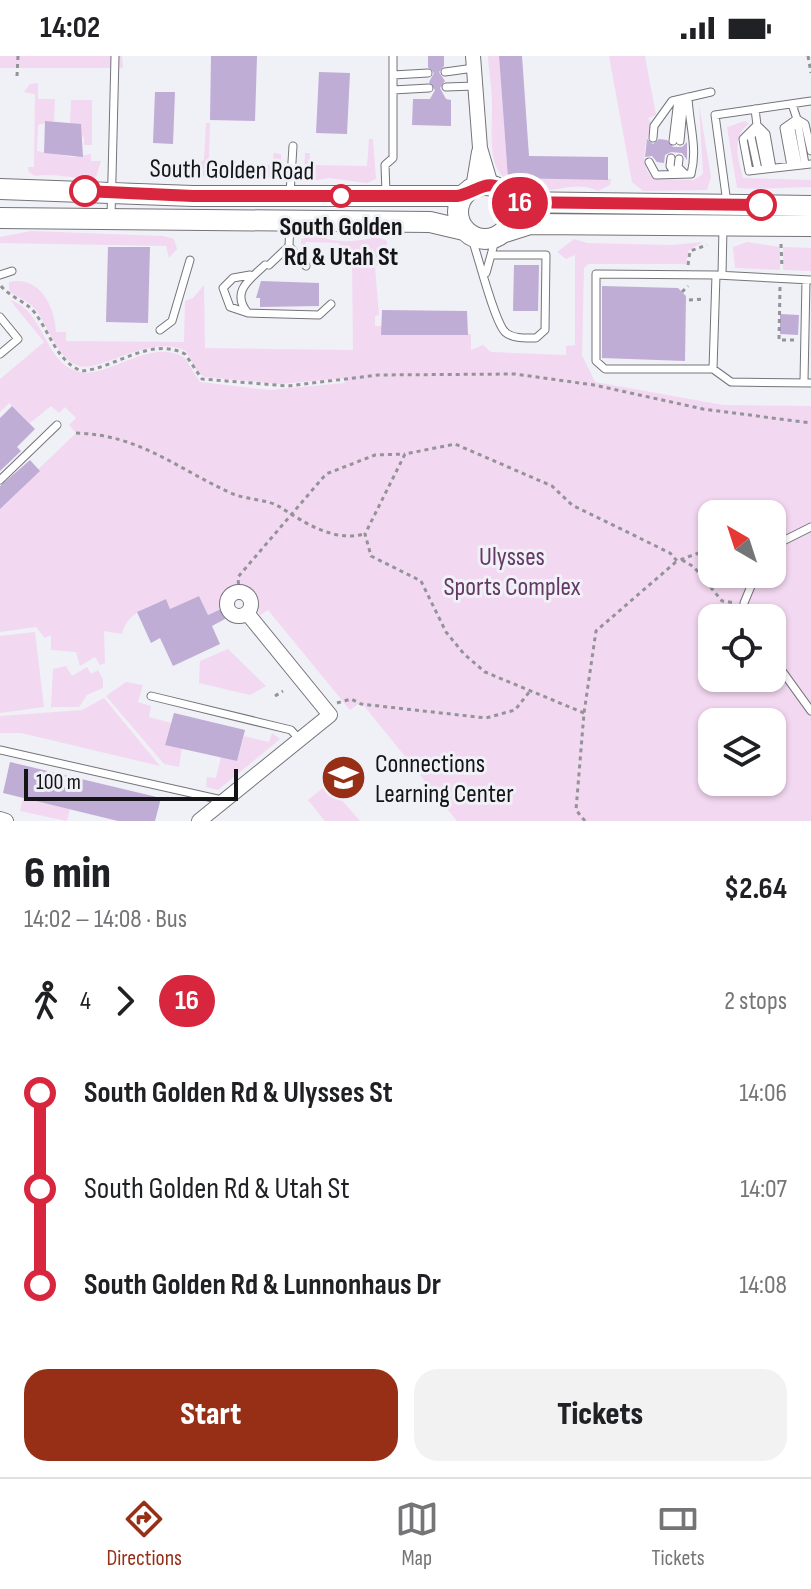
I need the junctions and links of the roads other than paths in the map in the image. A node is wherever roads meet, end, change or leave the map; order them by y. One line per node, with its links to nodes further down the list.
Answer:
1 (115, 56): 30 (lane)
2 (393, 56): 3 (lane); 7 (lane)
3 (403, 56)
4 (474, 62): 5 (lane); 8 (street)
5 (445, 72)
6 (428, 73): 7 (lane)
7 (393, 75): 11 (lane)
8 (475, 86): 9 (lane); 29 (street)
9 (446, 87)
10 (429, 88): 11 (lane)
11 (393, 90): 31 (lane)
12 (711, 92): 13 (lane)
13 (680, 99): 19 (lane); 20 (lane); 27 (lane)
14 (811, 101): 15 (lane)
15 (792, 104): 16 (lane); 17 (lane)
16 (755, 109): 18 (lane); 34 (lane)
17 (797, 119): 22 (lane); 25 (lane); 25 (lane)
18 (757, 125): 26 (lane); 26 (lane); 26 (lane)
19 (653, 138)
20 (677, 141)
21 (293, 146): 32 (lane)
22 (811, 151)
23 (675, 159): 27 (lane)
24 (649, 162): 27 (lane)
25 (801, 165): 26 (lane)
26 (766, 169)
27 (680, 174)
28 (0, 189): 30 (main road, South Golden Road)
29 (476, 190): 31 (main road, South Golden Road); 33 (main road); 41 (main road)
30 (112, 192): 32 (main road, South Golden Road); 36 (lane)
31 (386, 195): 32 (main road, South Golden Road)
32 (290, 196)
33 (511, 202): 34 (main road); 42 (main road)
34 (727, 204): 35 (main road); 39 (lane)
35 (811, 206)
36 (111, 217): 37 (main road, South Golden Road); 38 (main road, South Golden Road)
37 (0, 218)
38 (290, 220): 41 (main road, South Golden Road); 43 (lane)
39 (723, 226): 40 (main road); 42 (main road); 50 (lane)
40 (811, 226)
41 (468, 233): 42 (main road); 47 (lane)
42 (497, 241): 47 (lane); 47 (lane)
43 (289, 246): 45 (lane); 48 (lane)
44 (190, 260): 55 (lane)
45 (306, 266)
46 (12, 271): 49 (lane)
47 (486, 273)
48 (256, 274): 53 (lane); 53 (lane)
49 (0, 275)
50 (719, 275): 51 (lane); 57 (lane); 57 (lane)
51 (809, 280): 58 (lane)
52 (331, 304): 53 (lane)
53 (248, 313)
54 (0, 317): 56 (lane)
55 (160, 330)
56 (2, 350)
57 (713, 369): 58 (lane)
58 (807, 382)
59 (57, 425): 60 (lane)
60 (0, 480)
61 (811, 527): 62 (lane)
62 (786, 540)
63 (239, 592): 67 (street)
64 (786, 676): 66 (lane)
65 (151, 696): 67 (lane)
66 (811, 711)
67 (300, 740): 69 (street)
68 (0, 750): 69 (lane)
69 (224, 801): 72 (street)
70 (0, 819): 71 (street)
71 (6, 821)
72 (199, 821)

